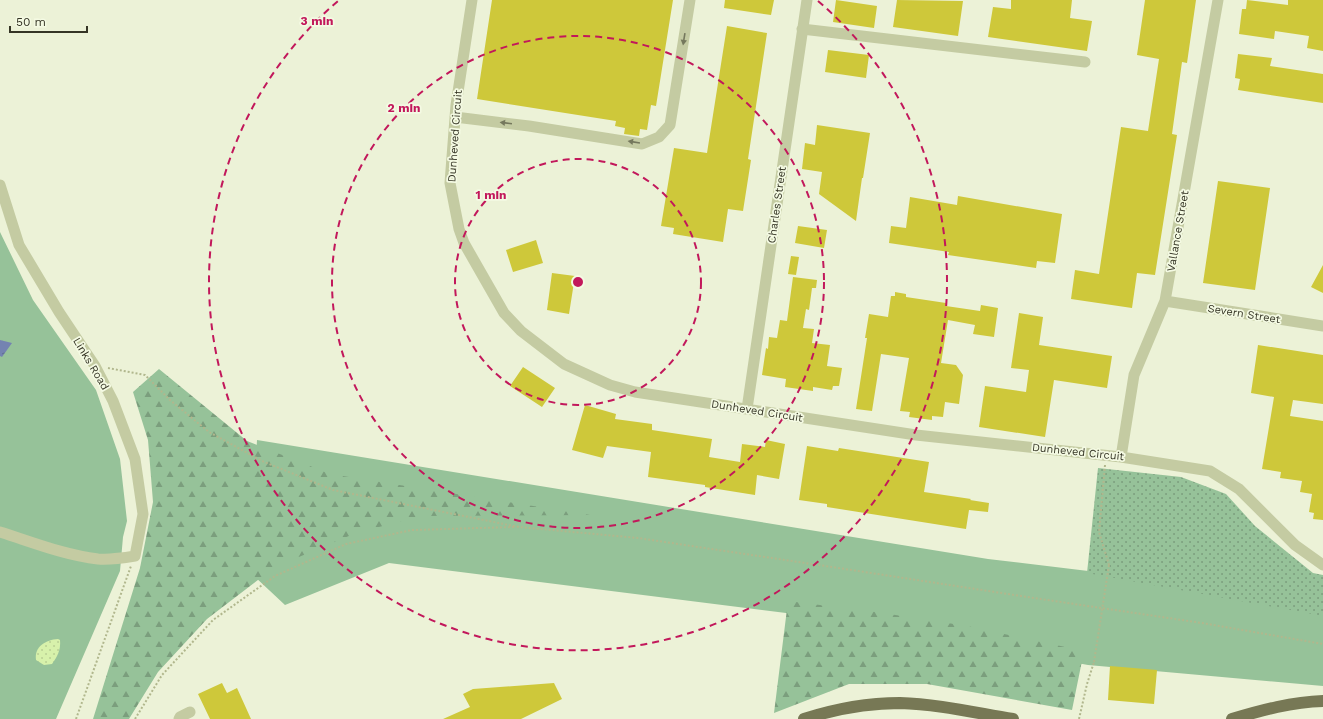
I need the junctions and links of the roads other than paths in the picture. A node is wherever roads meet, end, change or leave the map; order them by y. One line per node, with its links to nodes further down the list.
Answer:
1 (472, 0): 7 (street, Dunheved Circuit)
2 (690, 0): 7 (street, one-way to 7)
3 (807, 0): 5 (street, Charles Street)
4 (1218, 0): 9 (street, Vallance Street)
5 (802, 29): 6 (street); 11 (street, Charles Street)
6 (1085, 62)
7 (455, 117): 11 (street, Dunheved Circuit)
8 (0, 185): 13 (street, Links Road)
9 (1165, 301): 10 (street, Severn Street); 12 (street, Vallance Street)
10 (1323, 326)
11 (747, 409): 12 (street, Dunheved Circuit)
12 (1121, 457): 14 (street, Dunheved Circuit)
13 (0, 532)
14 (1323, 565)
15 (1323, 701): 20 (main road)
16 (190, 712): 17 (street)
17 (180, 719)
18 (804, 719): 19 (main road)
19 (1012, 719)
20 (1232, 719)

